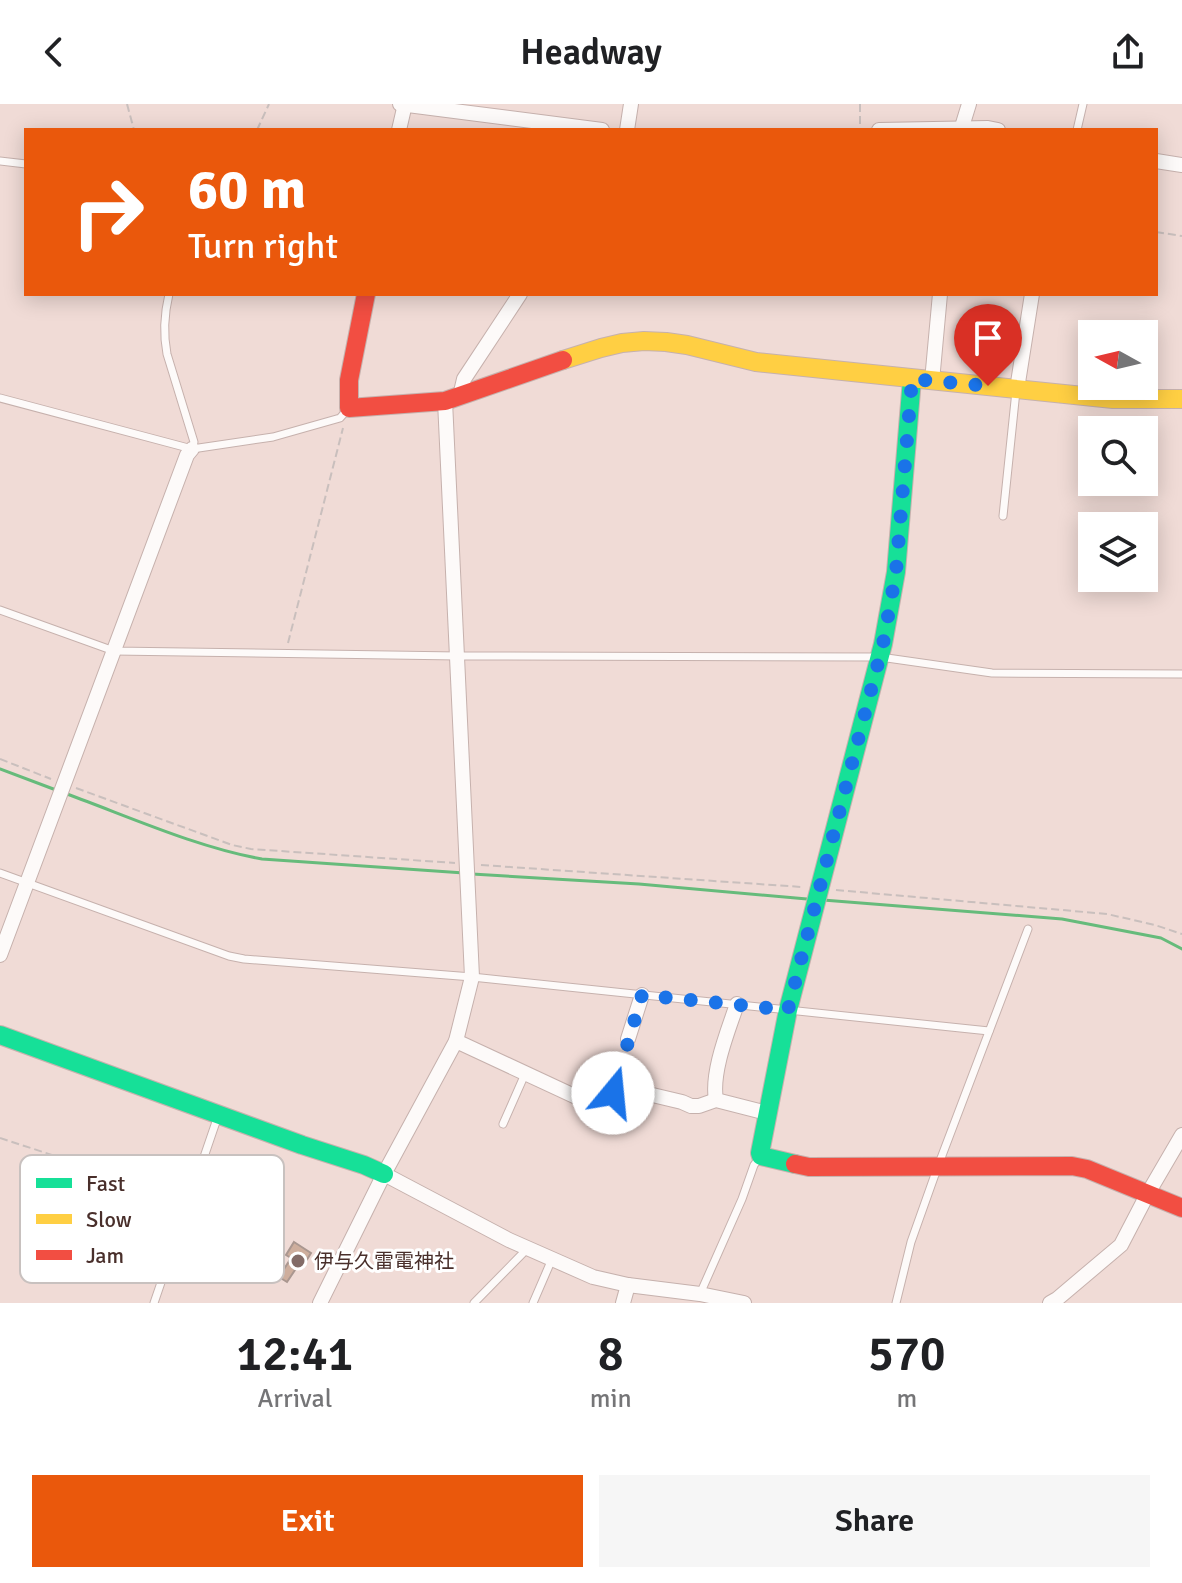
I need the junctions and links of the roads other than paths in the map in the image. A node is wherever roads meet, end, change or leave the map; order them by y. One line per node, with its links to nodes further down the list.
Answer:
1 (403, 104): 5 (street); 6 (street)
2 (631, 104): 7 (street)
3 (969, 104): 8 (street)
4 (1083, 104): 9 (lane)
5 (399, 128)
6 (587, 128)
7 (627, 128)
8 (962, 128)
9 (1077, 128)
10 (0, 161): 12 (lane)
11 (1158, 161): 13 (street)
12 (24, 164)
13 (1182, 165)
14 (169, 296): 26 (lane)
15 (366, 296): 25 (street)
16 (519, 296): 23 (street)
17 (940, 296): 20 (street)
18 (1032, 296): 21 (street)
19 (912, 379): 20 (street); 23 (street); 31 (street)
20 (932, 381): 21 (street)
21 (1017, 389): 24 (street); 27 (lane)
22 (0, 398): 26 (lane)
23 (453, 398): 25 (street); 30 (street)
24 (1182, 399)
25 (349, 408): 26 (lane)
26 (192, 449): 29 (street)
27 (1003, 516)
28 (0, 610): 29 (lane)
29 (114, 651): 30 (lane); 34 (street)
30 (458, 656): 31 (lane); 37 (street)
31 (880, 657): 32 (lane); 40 (street)
32 (1182, 674)
33 (0, 873): 34 (lane)
34 (28, 882): 36 (street); 37 (lane)
35 (1028, 929): 41 (lane)
36 (0, 955)
37 (472, 977): 38 (lane); 44 (street)
38 (642, 995): 39 (lane); 43 (street)
39 (737, 1004): 40 (lane); 46 (street)
40 (788, 1010): 41 (lane); 48 (street)
41 (989, 1031): 55 (lane)
42 (0, 1035): 49 (street)
43 (628, 1039)
44 (456, 1041): 45 (street); 56 (street)
45 (525, 1074): 47 (street); 51 (lane)
46 (716, 1100): 47 (street); 48 (street)
47 (606, 1111): 50 (street)
48 (767, 1113): 54 (street)
49 (219, 1115): 53 (lane); 56 (street)
50 (620, 1119)
51 (503, 1124)
52 (1182, 1135): 57 (street)
53 (205, 1155)
54 (761, 1156): 55 (street); 63 (lane)
55 (938, 1166): 57 (street); 70 (lane)
56 (384, 1174): 59 (street); 65 (street)
57 (1147, 1195): 58 (street); 71 (street)
58 (1182, 1208)
59 (528, 1248): 60 (street); 66 (lane)
60 (552, 1259): 62 (street); 67 (lane)
61 (161, 1283): 64 (lane)
62 (628, 1285): 63 (street); 68 (street)
63 (700, 1294): 69 (street)
64 (154, 1303)
65 (320, 1303)
66 (474, 1303)
67 (533, 1303)
68 (623, 1303)
69 (744, 1303)
70 (896, 1303)
71 (1050, 1303)

